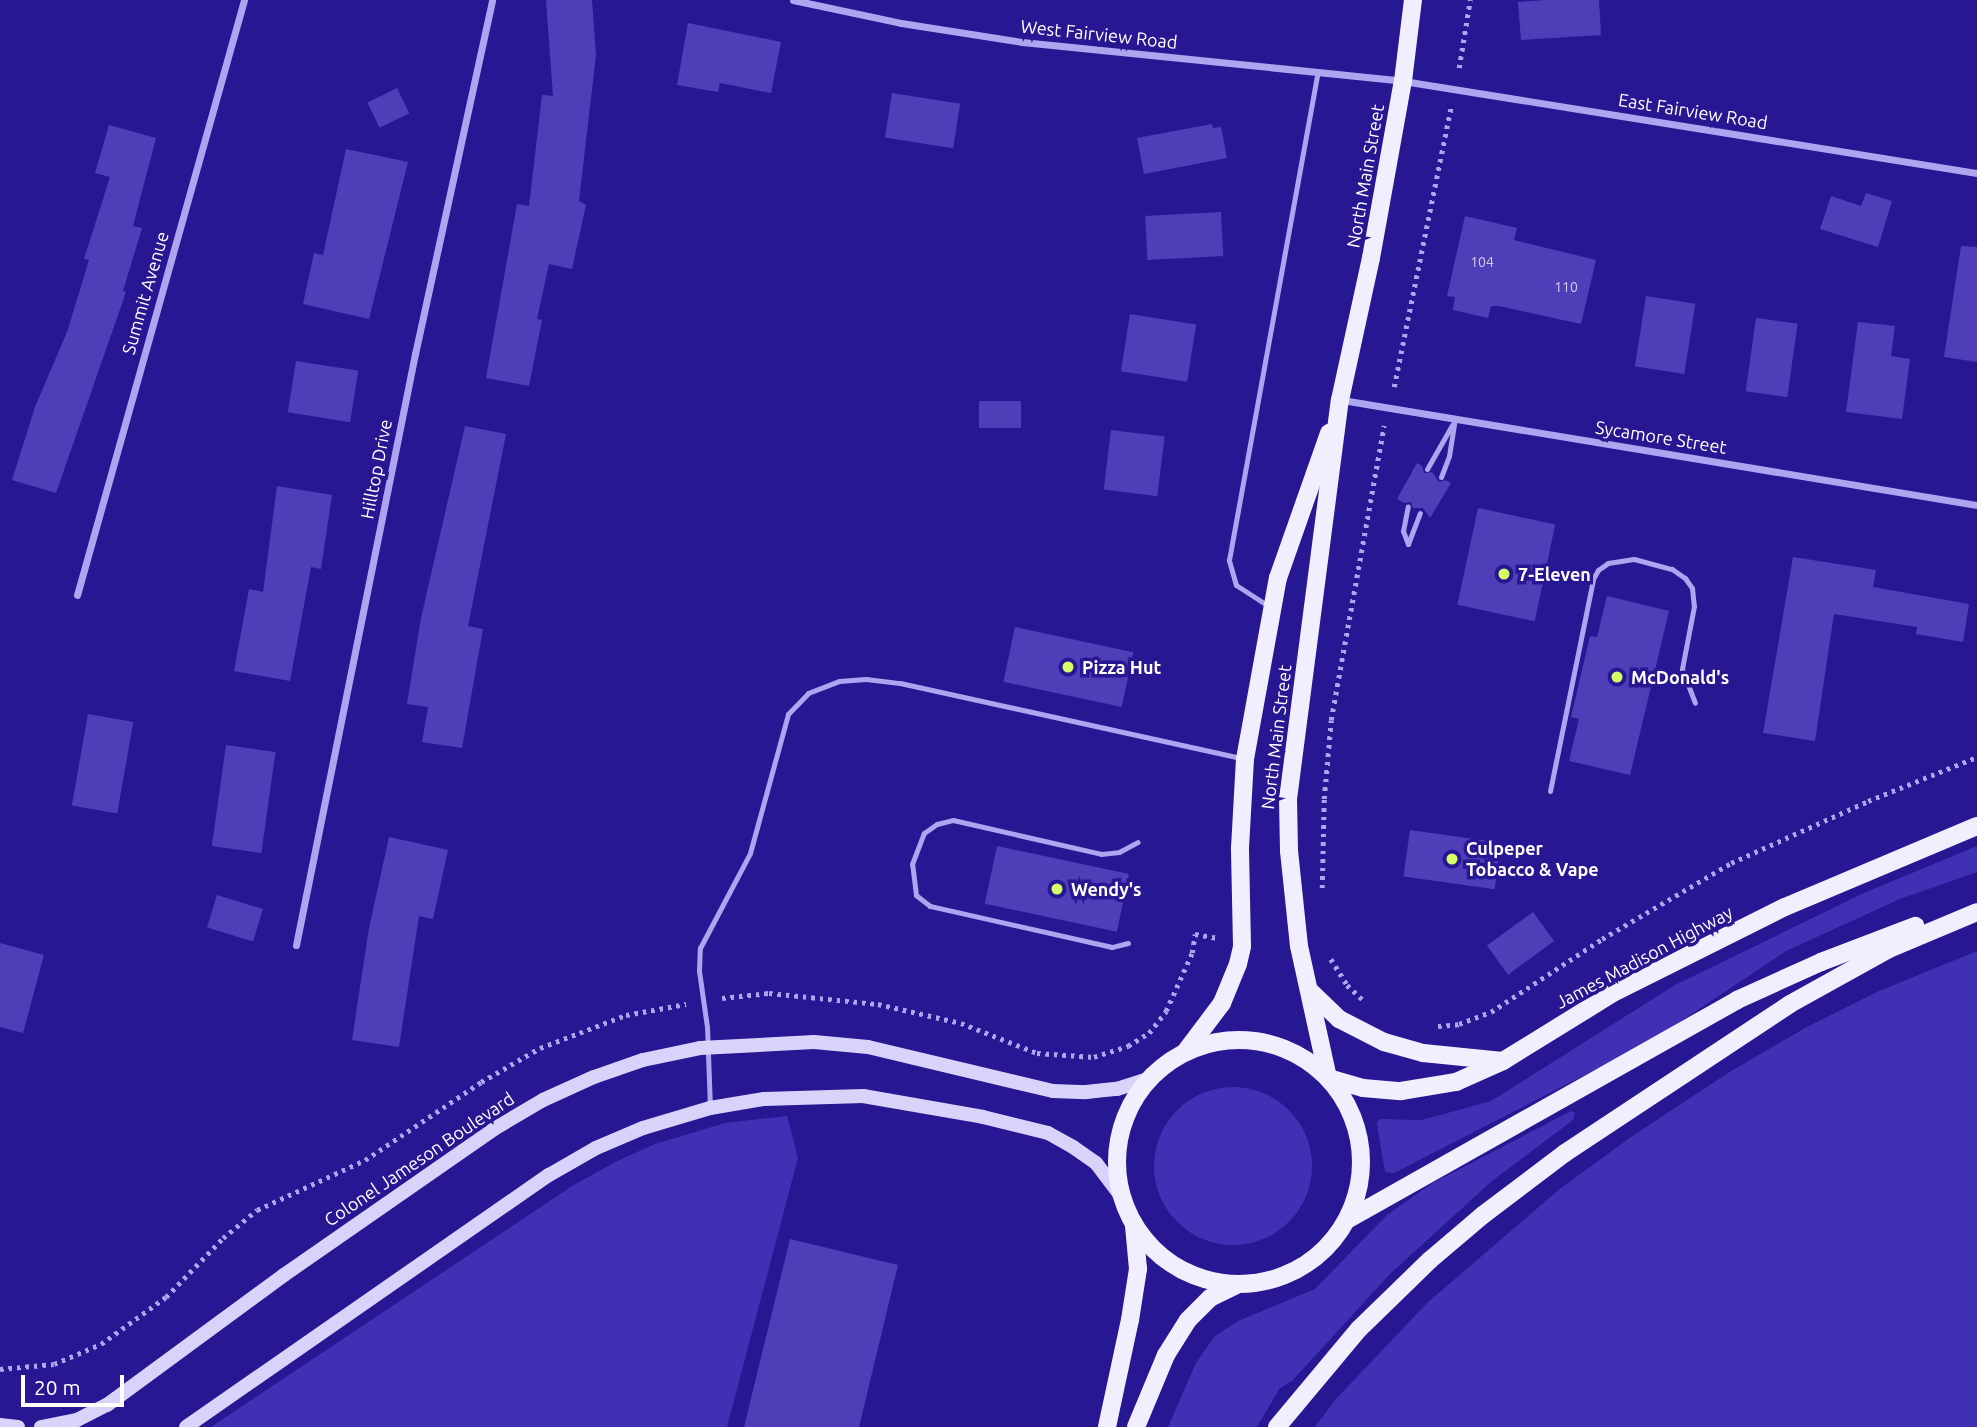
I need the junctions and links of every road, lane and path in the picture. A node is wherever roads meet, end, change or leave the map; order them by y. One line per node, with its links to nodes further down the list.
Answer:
1 (244, 0): 20 (street, Summit Avenue)
2 (492, 0): 33 (street, Hilltop Drive)
3 (793, 0): 7 (street, West Fairview Road)
4 (1413, 0): 8 (main road, North Main Street)
5 (1470, 0): 6 (path)
6 (1461, 61)
7 (1318, 72): 8 (street, West Fairview Road); 21 (lane)
8 (1403, 81): 10 (street, East Fairview Road); 12 (main road, North Main Street)
9 (1447, 127): 11 (path)
10 (1977, 173)
11 (1398, 375)
12 (1340, 400): 13 (street, Sycamore Street); 21 (main road, North Main Street); 35 (main road, North Main Street)
13 (1455, 419): 15 (lane); 16 (lane); 17 (street, Sycamore Street)
14 (1377, 451): 28 (path)
15 (1427, 469)
16 (1441, 477)
17 (1977, 505)
18 (1408, 506): 19 (lane)
19 (1420, 513)
20 (77, 595)
21 (1272, 608): 24 (main road, North Main Street)
22 (1695, 703): 25 (lane)
23 (1977, 757): 39 (path)
24 (1245, 758): 40 (lane); 41 (main road, North Main Street)
25 (1550, 791)
26 (1977, 826): 42 (main road, James Madison Highway)
27 (1138, 842): 32 (lane)
28 (1322, 891)
29 (1977, 904): 47 (main road)
30 (1977, 912): 57 (main road)
31 (1209, 937): 36 (path)
32 (1128, 943)
33 (296, 945)
34 (1328, 949): 37 (path)
35 (1309, 989): 42 (main road); 44 (main road, North Main Street)
36 (728, 997)
37 (1367, 1003)
38 (670, 1007): 50 (path)
39 (1429, 1025)
40 (708, 1048): 43 (main road, Colonel Jameson Boulevard); 45 (lane); 53 (main road, Colonel Jameson Boulevard)
41 (1186, 1051): 43 (main road, North Main Street); 44 (main road, North Main Street)
42 (1503, 1061): 44 (main road, James Madison Highway)
43 (1150, 1078): 46 (main road, North Main Street)
44 (1328, 1078): 47 (main road, North Main Street)
45 (710, 1108): 46 (main road); 54 (main road)
46 (1121, 1196): 48 (main road, North Main Street)
47 (1347, 1220): 49 (main road, North Main Street)
48 (1134, 1226): 49 (main road, North Main Street); 55 (main road, North Main Street)
49 (1242, 1284): 56 (main road, North Main Street)
50 (0, 1369)
51 (0, 1424): 52 (main road)
52 (18, 1427)
53 (41, 1427)
54 (186, 1427)
55 (1107, 1427)
56 (1136, 1427)
57 (1277, 1427)

